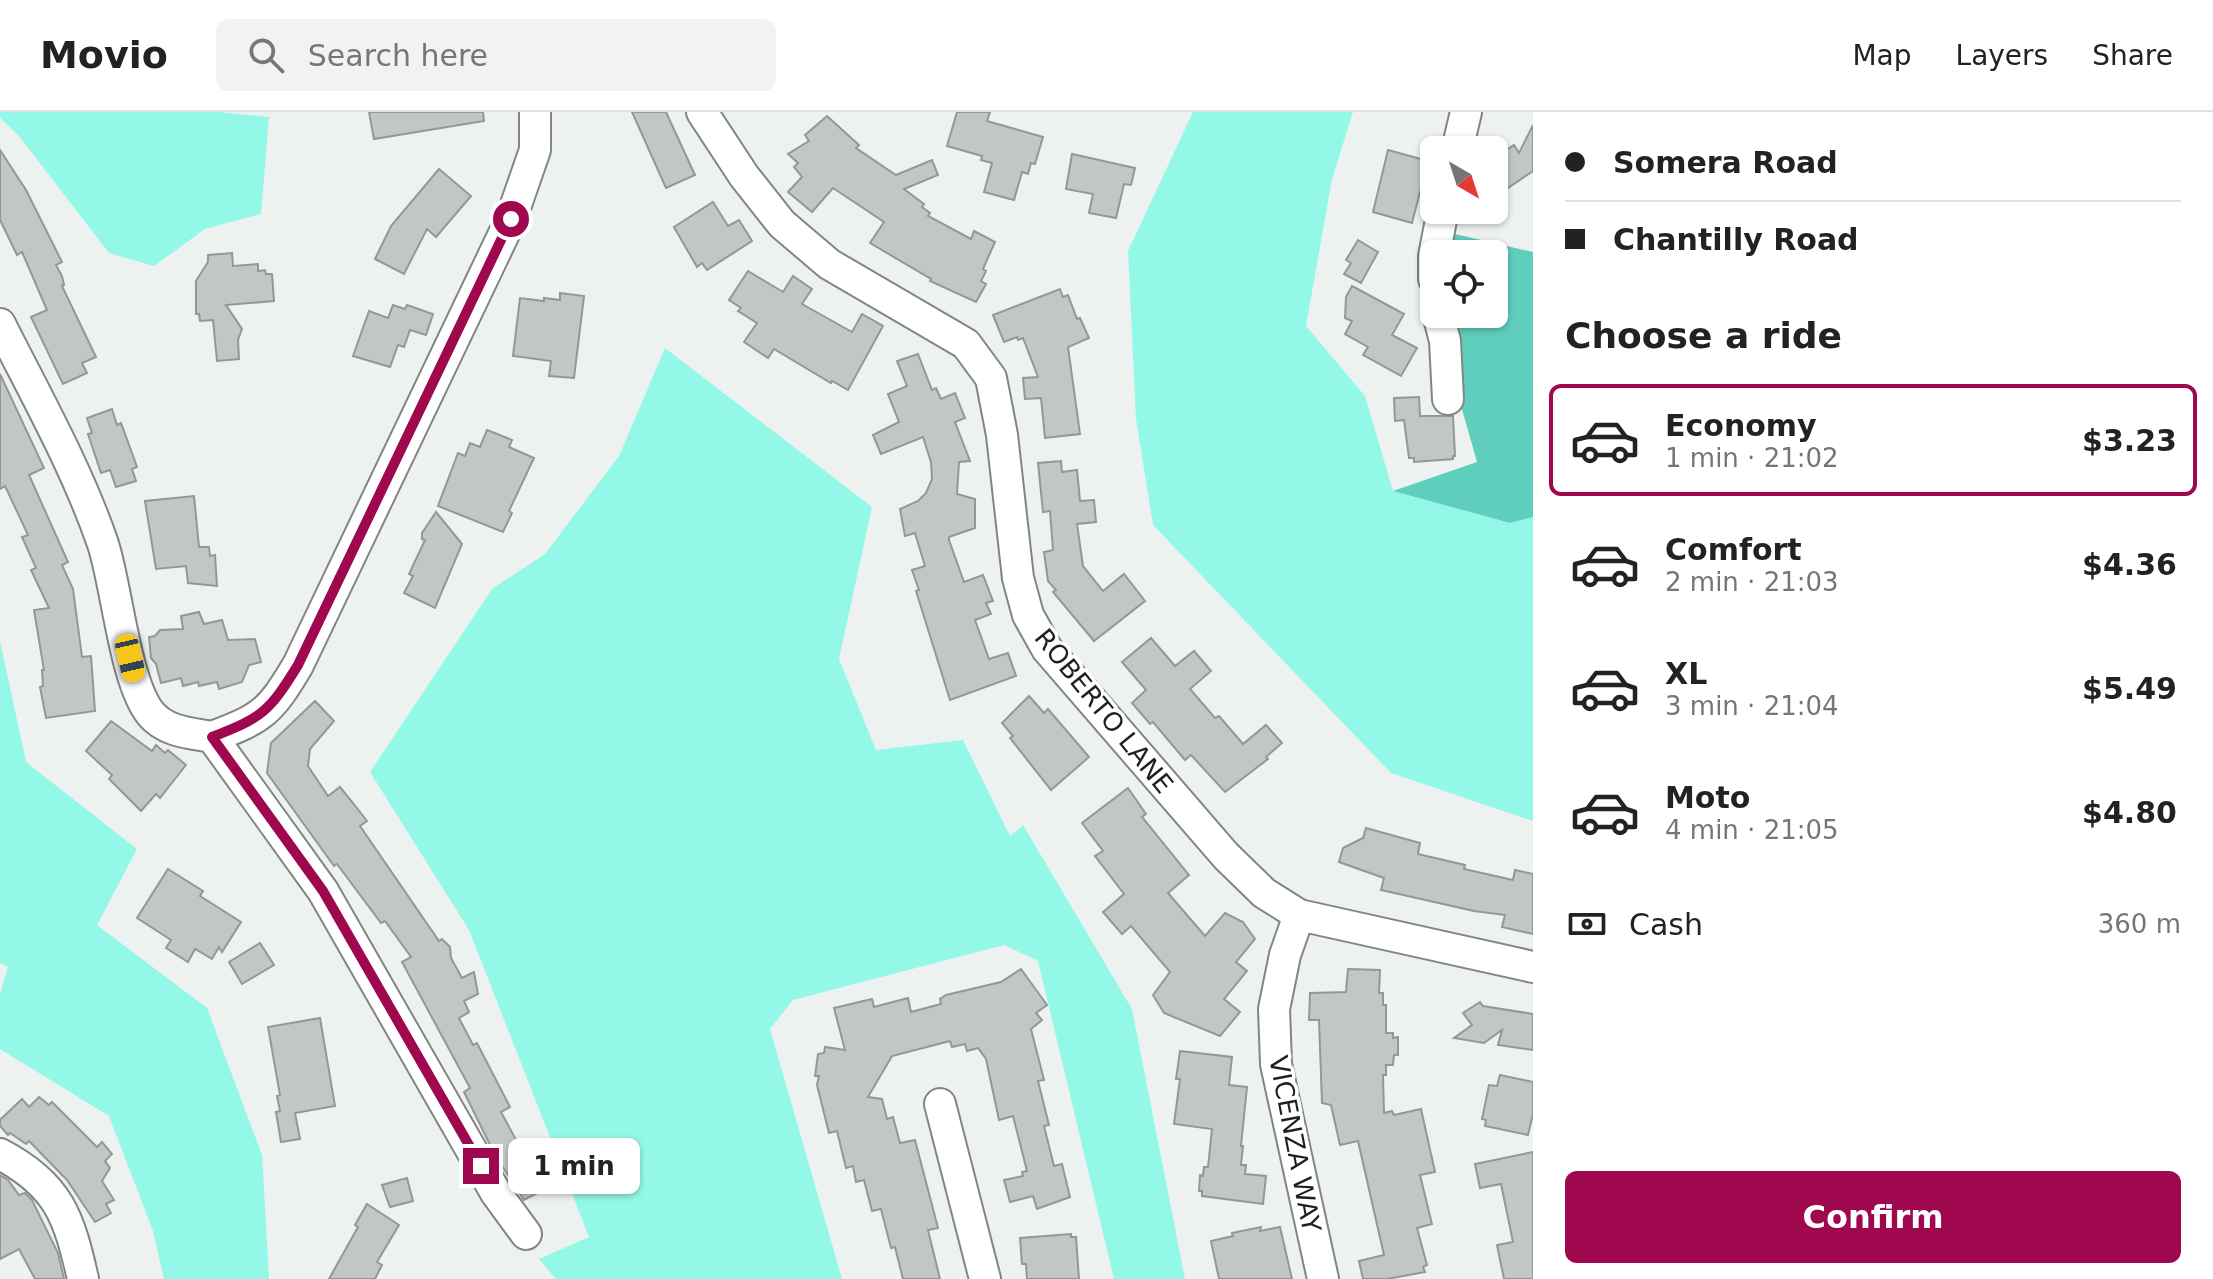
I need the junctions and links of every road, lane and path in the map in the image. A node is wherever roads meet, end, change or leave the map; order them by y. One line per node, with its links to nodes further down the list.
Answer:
1 (535, 112): 8 (street)
2 (702, 112): 9 (street, ROBERTO LANE)
3 (1466, 112): 4 (street)
4 (1460, 136)
5 (0, 324): 8 (street)
6 (1442, 328): 7 (street)
7 (1448, 399)
8 (212, 737): 13 (street)
9 (1299, 915): 10 (street, ROBERTO LANE); 16 (street, VICENZA WAY)
10 (1533, 967)
11 (940, 1104): 15 (street)
12 (0, 1154): 14 (street)
13 (526, 1234)
14 (83, 1279)
15 (985, 1279)
16 (1323, 1279)

